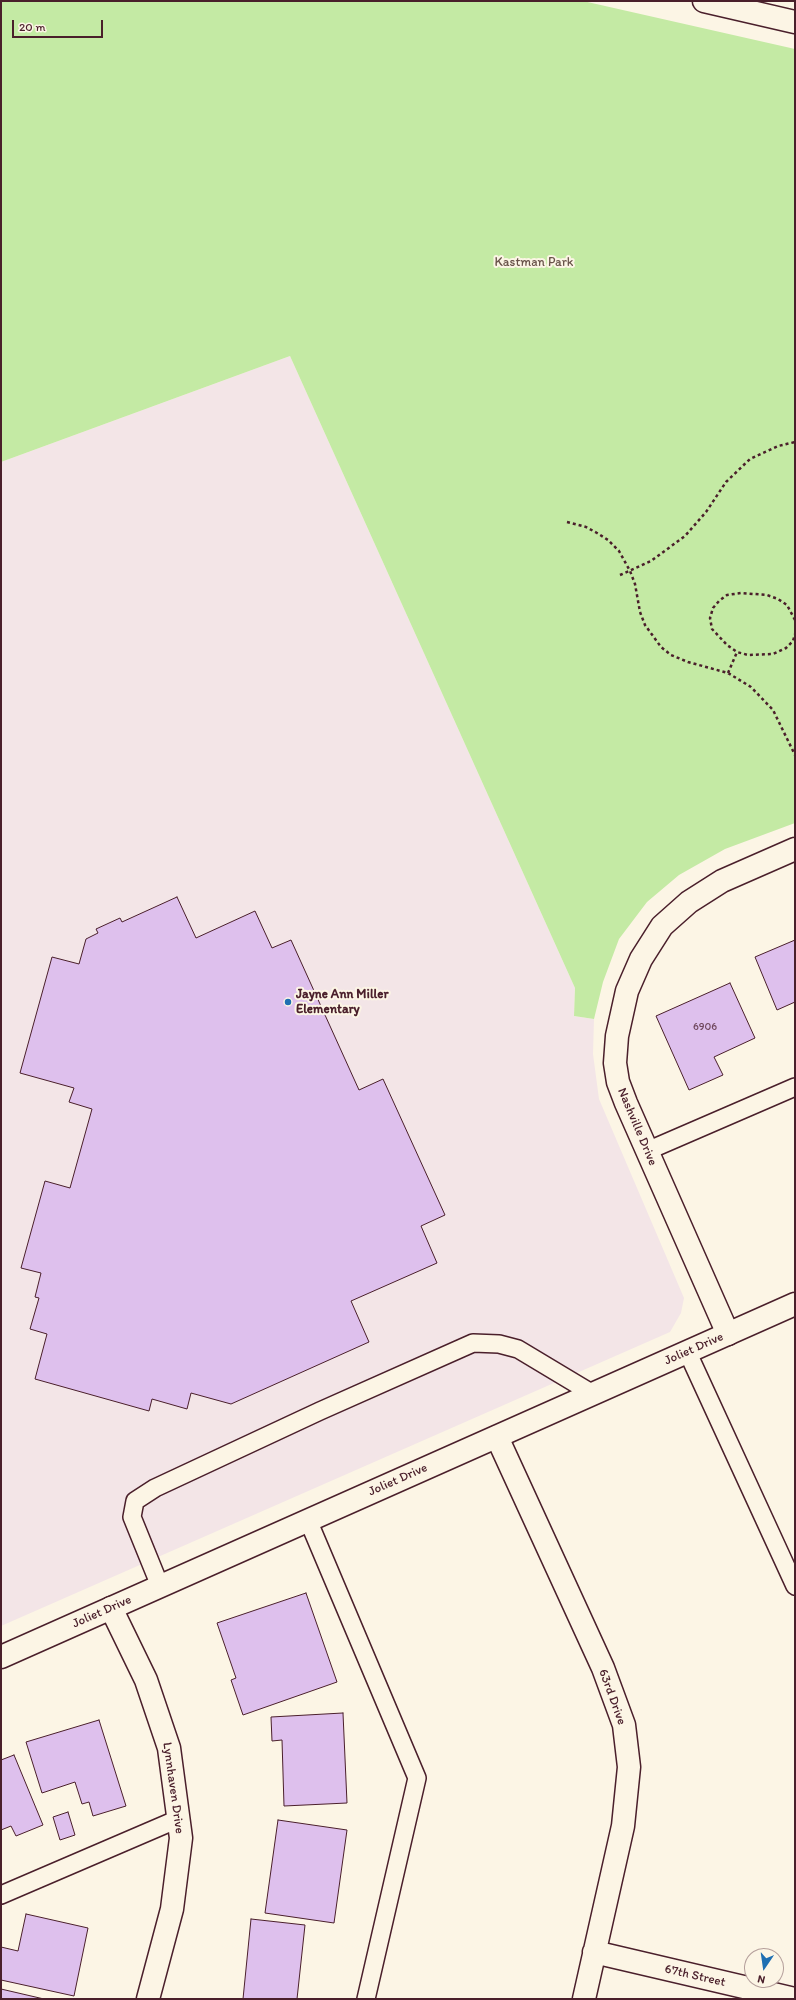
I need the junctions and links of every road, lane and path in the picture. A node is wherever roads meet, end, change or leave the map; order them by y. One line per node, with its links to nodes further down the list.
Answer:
1 (704, 1): 2 (street)
2 (795, 22)
3 (795, 442): 5 (path)
4 (567, 522): 5 (path)
5 (630, 571): 6 (path); 10 (path)
6 (620, 575)
7 (795, 620): 9 (path)
8 (795, 634): 9 (path)
9 (737, 652): 10 (path)
10 (728, 673): 11 (path)
11 (795, 755)
12 (795, 849): 14 (street, Nashville Drive)
13 (795, 1087): 14 (lane)
14 (647, 1152): 16 (street, Nashville Drive)
15 (795, 1304): 16 (street, Joliet Drive)
16 (728, 1334): 17 (street, Joliet Drive)
17 (687, 1352): 18 (street, Joliet Drive); 22 (lane)
18 (593, 1394): 19 (street, Joliet Drive); 21 (lane)
19 (497, 1437): 20 (street, Joliet Drive); 27 (street, 63rd Drive)
20 (308, 1520): 21 (street, Joliet Drive); 29 (lane)
21 (160, 1586): 23 (street, Joliet Drive)
22 (795, 1586)
23 (111, 1608): 24 (street, Joliet Drive); 25 (street, Lynnhaven Drive)
24 (1, 1657)
25 (178, 1819): 26 (lane); 28 (street, Lynnhaven Drive)
26 (1, 1895)
27 (594, 1952): 30 (street, 63rd Drive); 31 (street, 67th Street)
28 (148, 1999)
29 (366, 1999)
30 (584, 1999)
31 (795, 1999)

